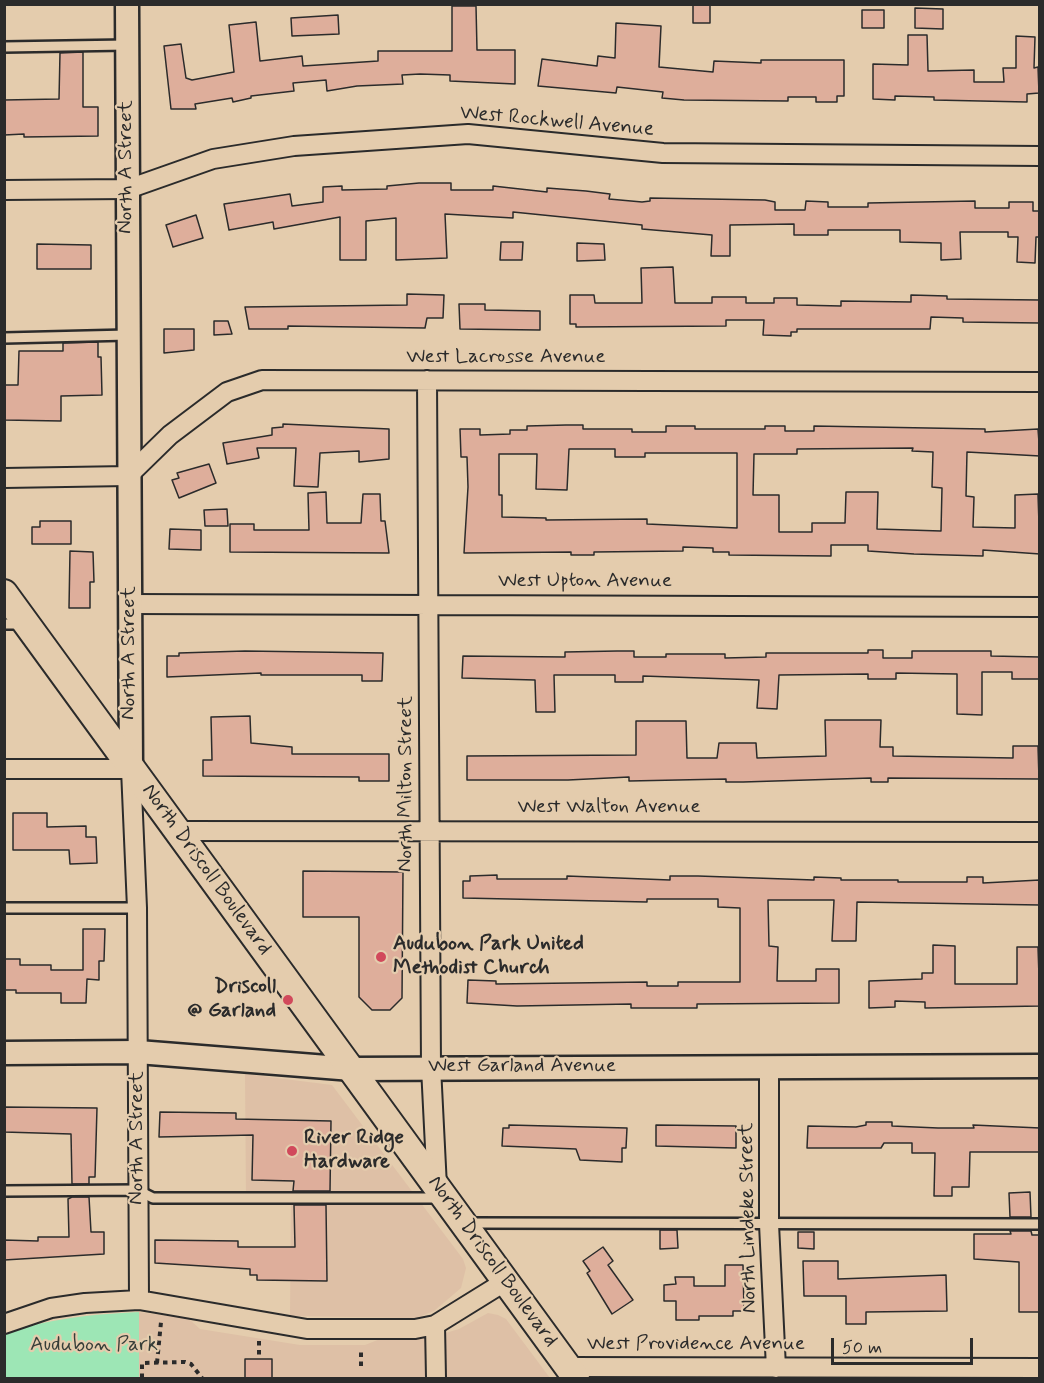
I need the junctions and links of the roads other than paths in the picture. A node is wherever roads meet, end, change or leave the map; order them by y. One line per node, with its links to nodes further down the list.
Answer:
1 (127, 4): 2 (street, North A Street)
2 (127, 45): 3 (lane); 5 (street, North A Street)
3 (4, 47)
4 (1040, 156): 5 (street, West Rockwell Avenue)
5 (128, 189): 6 (street, West Rockwell Avenue); 7 (street, North A Street)
6 (4, 190)
7 (128, 335): 8 (lane); 11 (street, North A Street)
8 (4, 338)
9 (428, 380): 10 (street, West Lacrosse Avenue); 11 (street, West Lacrosse Avenue); 14 (street, North Milton Street)
10 (1040, 382)
11 (128, 476): 12 (street); 15 (street, North A Street)
12 (4, 478)
13 (4, 593): 17 (main road, North Driscoll Boulevard)
14 (428, 603): 15 (street, West Upton Avenue); 16 (street, West Upton Avenue); 20 (street, North Milton Street)
15 (130, 604): 19 (street, North A Street)
16 (1040, 607)
17 (16, 624): 19 (main road, North Driscoll Boulevard)
18 (4, 769): 19 (street)
19 (131, 769): 21 (main road, North Driscoll Boulevard); 24 (street, North A Street)
20 (430, 830): 21 (street, West Walton Avenue); 22 (street, West Walton Avenue); 29 (street, North Milton Street)
21 (178, 831): 30 (main road, North Driscoll Boulevard)
22 (1040, 832)
23 (4, 908): 24 (lane)
24 (137, 908): 25 (street, North A Street)
25 (138, 1052): 26 (street, West Garland Avenue); 30 (street, West Garland Avenue); 31 (street, North A Street)
26 (4, 1053)
27 (769, 1066): 28 (street, West Garland Avenue); 29 (street, West Garland Avenue); 35 (street, North Lindeke Street)
28 (1040, 1066)
29 (431, 1067): 30 (street, West Garland Avenue); 33 (street, North Milton Street)
30 (352, 1069): 33 (main road, North Driscoll Boulevard)
31 (137, 1190): 32 (lane); 33 (lane); 38 (street, North A Street)
32 (4, 1191)
33 (441, 1193): 34 (main road, North Driscoll Boulevard)
34 (462, 1223): 35 (lane); 37 (main road, North Driscoll Boulevard)
35 (769, 1224): 36 (lane); 41 (street, North Lindeke Street)
36 (1040, 1224)
37 (506, 1281): 40 (street); 43 (main road, North Driscoll Boulevard)
38 (139, 1300): 39 (street); 40 (street)
39 (4, 1324)
40 (435, 1325): 44 (street)
41 (776, 1368): 42 (street, West Providence Avenue); 43 (street, West Providence Avenue)
42 (1040, 1368)
43 (572, 1373)
44 (436, 1378)

